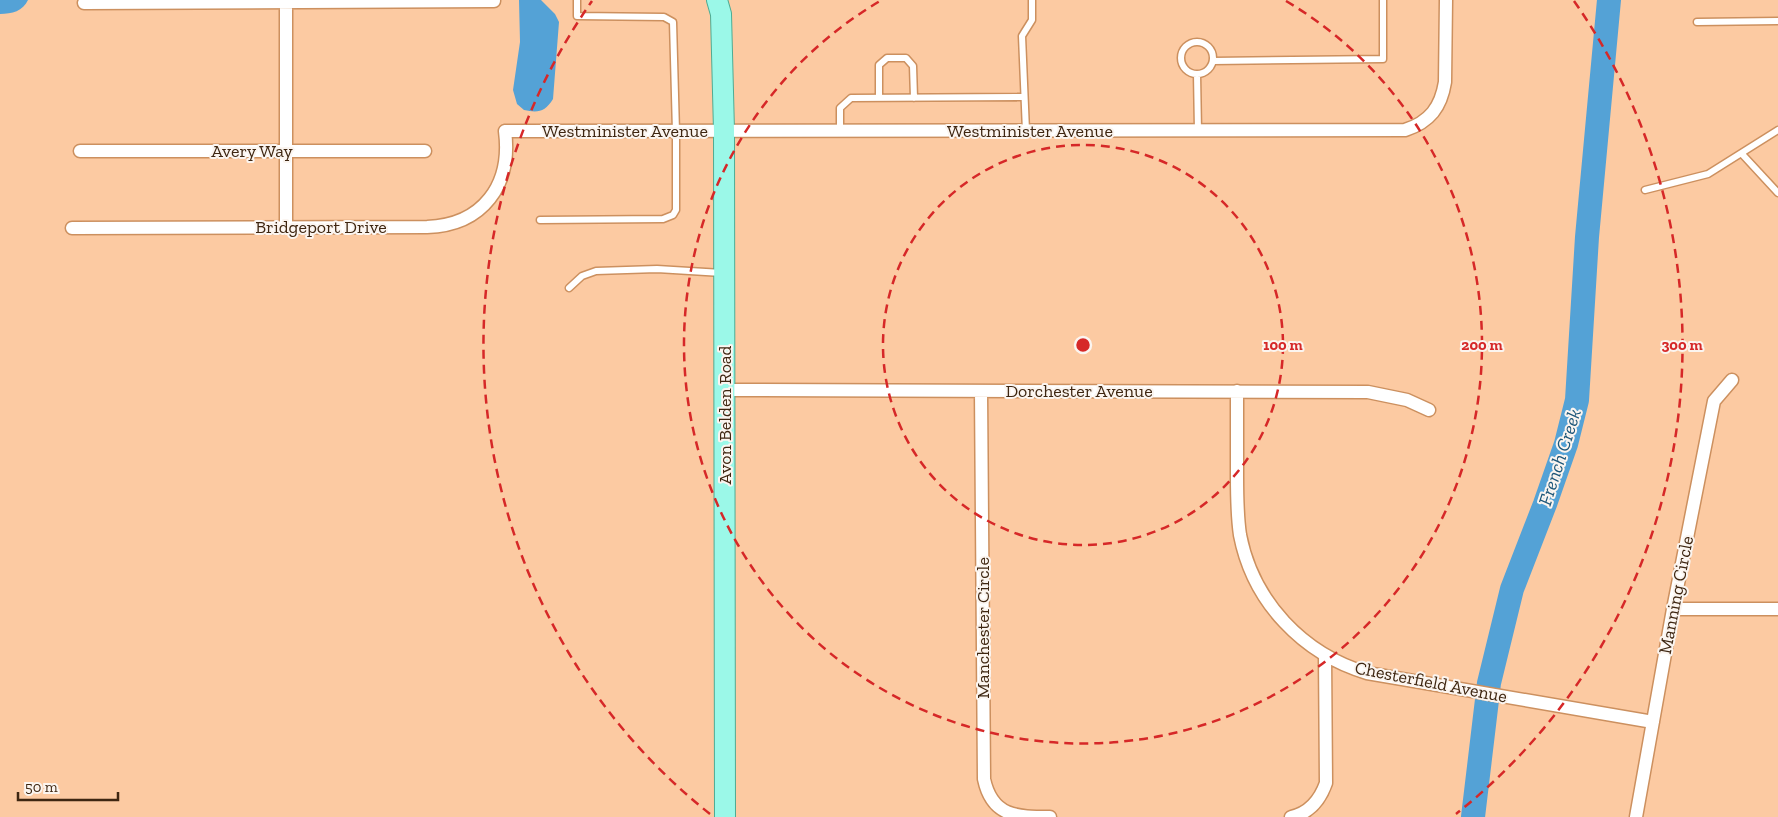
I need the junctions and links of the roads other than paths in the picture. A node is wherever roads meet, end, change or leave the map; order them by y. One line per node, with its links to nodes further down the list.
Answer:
1 (577, 0): 21 (lane)
2 (1032, 0): 13 (lane)
3 (1383, 0): 11 (lane)
4 (1446, 0): 19 (street, Westminister Avenue)
5 (494, 1): 6 (street)
6 (286, 2): 7 (street); 25 (street)
7 (84, 3)
8 (721, 5): 17 (main road, Avon Belden Road)
9 (1778, 21): 10 (lane)
10 (1697, 22)
11 (1213, 60): 12 (lane); 12 (lane)
12 (1197, 74): 19 (lane)
13 (1024, 97): 15 (lane); 18 (lane)
14 (879, 98): 15 (lane); 15 (lane); 22 (lane)
15 (914, 98)
16 (1778, 130): 26 (lane)
17 (724, 131): 21 (street, Westminister Avenue); 22 (street, Westminister Avenue); 32 (main road, Avon Belden Road)
18 (1026, 131): 19 (street, Westminister Avenue); 22 (street, Westminister Avenue)
19 (1198, 131)
20 (505, 132): 21 (street, Westminister Avenue); 31 (street, Bridgeport Drive)
21 (676, 132): 29 (lane)
22 (840, 132)
23 (425, 150): 25 (street, Avery Way)
24 (80, 151): 25 (street, Avery Way)
25 (285, 151): 31 (street)
26 (1742, 154): 27 (lane); 28 (lane)
27 (1645, 190)
28 (1778, 193)
29 (540, 220)
30 (72, 228): 31 (street, Bridgeport Drive)
31 (286, 228)
32 (725, 273): 33 (lane); 35 (main road, Avon Belden Road)
33 (569, 288)
34 (1732, 380): 39 (street, Manning Circle)
35 (726, 390): 36 (street, Dorchester Avenue); 43 (main road, Avon Belden Road)
36 (981, 391): 37 (street, Dorchester Avenue); 44 (street, Manchester Circle)
37 (1237, 391): 38 (street, Dorchester Avenue); 41 (street, Chesterfield Avenue)
38 (1428, 410)
39 (1673, 609): 40 (street); 42 (street, Manning Circle)
40 (1778, 609)
41 (1325, 656): 42 (street, Chesterfield Avenue); 45 (street)
42 (1653, 722): 46 (street, Manning Circle)
43 (726, 817)
44 (1050, 817)
45 (1291, 817)
46 (1636, 817)

